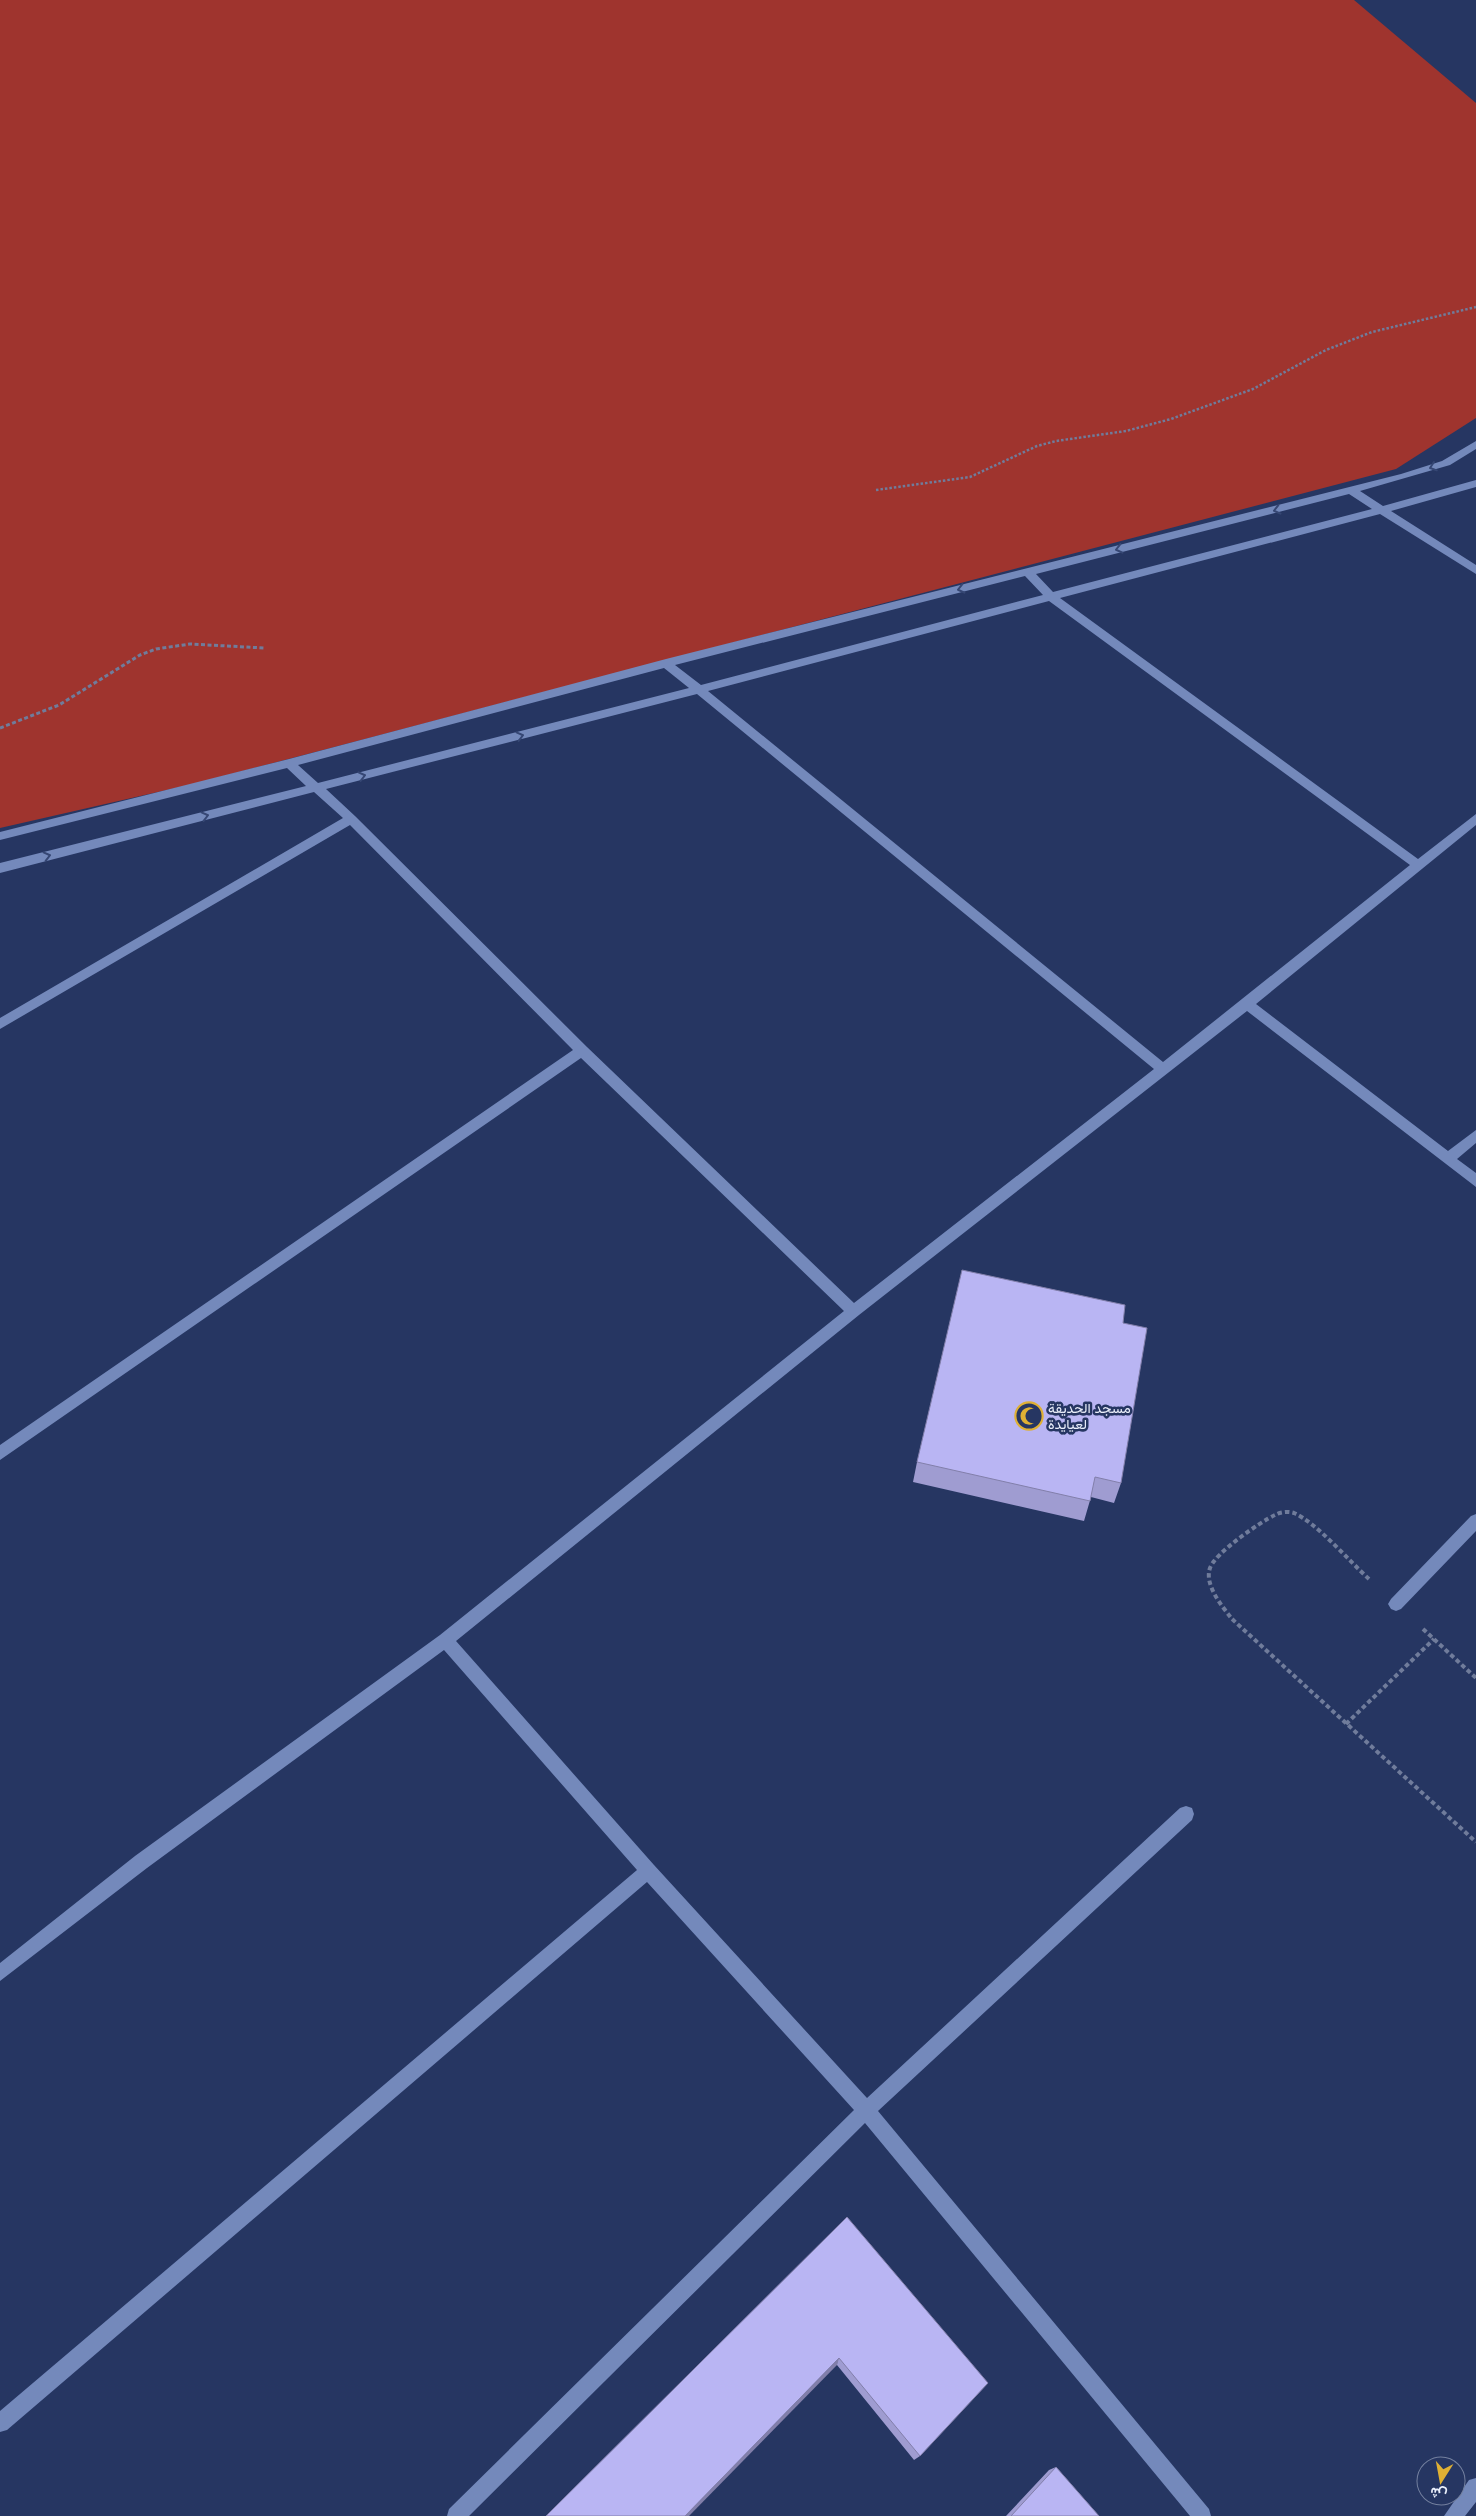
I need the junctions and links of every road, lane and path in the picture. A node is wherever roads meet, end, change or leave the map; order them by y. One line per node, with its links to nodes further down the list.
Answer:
1 (1476, 307): 4 (path)
2 (1476, 444): 5 (street, one-way to 5)
3 (1476, 483): 6 (street)
4 (876, 490)
5 (1352, 491): 6 (street); 8 (street, one-way to 8)
6 (1380, 510): 7 (street); 9 (street)
7 (1476, 570)
8 (1028, 572): 9 (street); 11 (street, one-way to 11)
9 (1051, 597): 12 (street); 19 (street)
10 (264, 648): 13 (path)
11 (666, 663): 12 (street); 14 (street)
12 (698, 690): 15 (street, one-way to 12); 24 (street)
13 (0, 728)
14 (290, 763): 15 (street); 18 (street)
15 (315, 788): 17 (street); 20 (street, one-way to 15)
16 (1476, 818): 19 (street)
17 (351, 819): 22 (street); 23 (street)
18 (0, 836)
19 (1418, 865): 21 (street)
20 (0, 868)
21 (1247, 1004): 24 (street); 26 (street)
22 (0, 1024)
23 (582, 1051): 28 (street); 29 (street)
24 (1164, 1070): 28 (street)
25 (1476, 1135): 26 (street)
26 (1448, 1159): 27 (street)
27 (1476, 1180)
28 (854, 1311): 34 (street)
29 (0, 1453)
30 (1476, 1521): 32 (street)
31 (1337, 1551): 35 (path)
32 (1396, 1604)
33 (1434, 1639): 35 (path)
34 (445, 1640): 38 (street); 39 (street)
35 (1346, 1724): 37 (path)
36 (1186, 1814): 40 (street)
37 (1476, 1842)
38 (648, 1871): 40 (street); 41 (street)
39 (0, 1973)
40 (866, 2110): 43 (street); 44 (street)
41 (0, 2423)
42 (1476, 2487): 45 (street)
43 (456, 2516)
44 (1202, 2516)
45 (1453, 2516)

